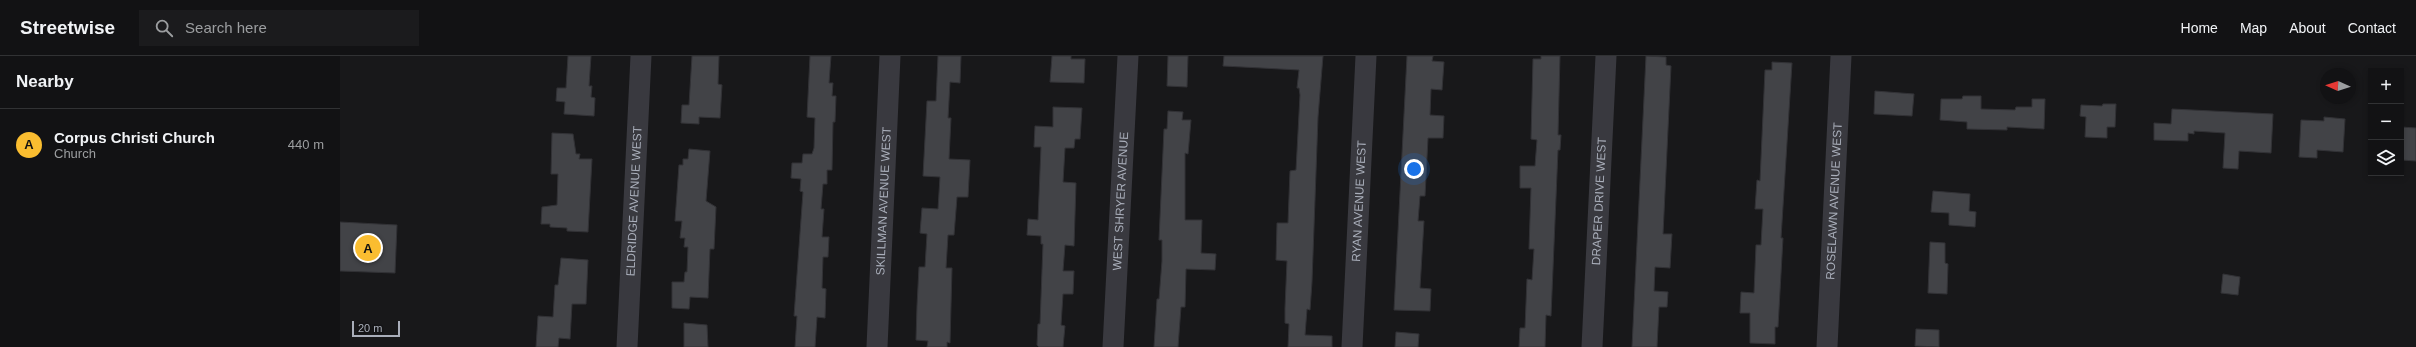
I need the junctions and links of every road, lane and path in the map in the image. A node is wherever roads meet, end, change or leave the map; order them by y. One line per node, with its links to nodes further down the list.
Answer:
1 (641, 56): 7 (street, ELDRIDGE AVENUE WEST)
2 (890, 56): 8 (street, SKILLMAN AVENUE WEST)
3 (1128, 56): 9 (street, WEST SHRYER AVENUE)
4 (1366, 56): 10 (street, RYAN AVENUE WEST)
5 (1606, 56): 11 (street, DRAPER DRIVE WEST)
6 (1841, 56): 12 (street, ROSELAWN AVENUE WEST)
7 (627, 347)
8 (877, 347)
9 (1113, 347)
10 (1352, 347)
11 (1592, 347)
12 (1827, 347)

